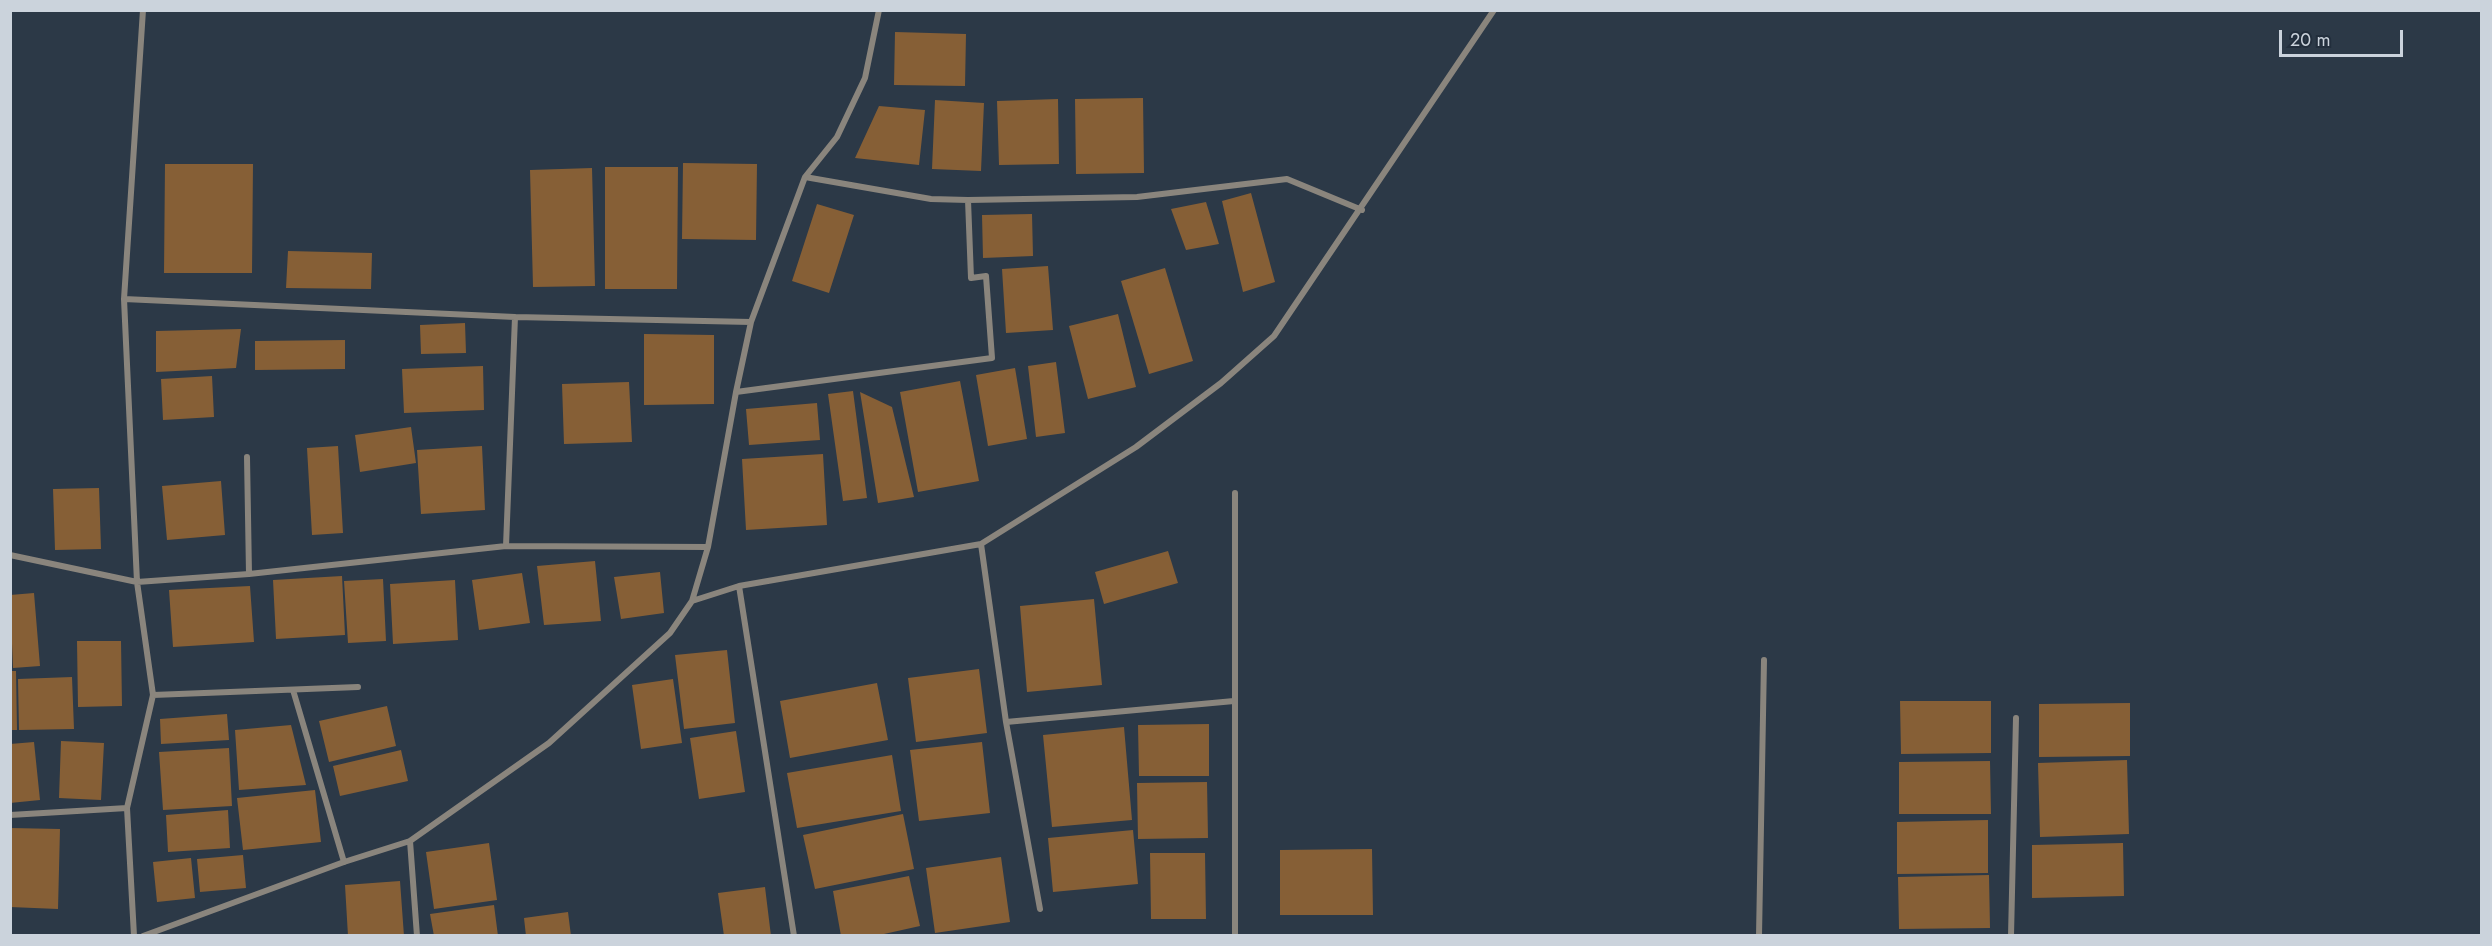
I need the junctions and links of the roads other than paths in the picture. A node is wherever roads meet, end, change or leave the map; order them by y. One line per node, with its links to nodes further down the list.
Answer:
1 (143, 10): 7 (street)
2 (879, 10): 4 (street)
3 (1494, 10): 6 (street)
4 (805, 177): 5 (street); 9 (street)
5 (969, 200): 6 (street); 10 (street)
6 (1362, 210): 13 (street)
7 (124, 299): 8 (street); 18 (street)
8 (515, 317): 9 (street); 14 (street)
9 (751, 322): 10 (street)
10 (736, 392): 15 (street)
11 (247, 457): 17 (street)
12 (1235, 494): 25 (street)
13 (981, 544): 19 (street); 27 (street)
14 (506, 546): 15 (street); 17 (street)
15 (708, 547): 20 (street)
16 (10, 555): 18 (street)
17 (249, 574): 18 (street)
18 (137, 582): 24 (street)
19 (739, 586): 20 (street); 36 (street)
20 (692, 601): 30 (street)
21 (1764, 660): 38 (street)
22 (358, 687): 23 (street)
23 (293, 690): 24 (street); 31 (street)
24 (153, 695): 28 (street)
25 (1234, 701): 27 (street); 37 (street)
26 (2016, 718): 39 (street)
27 (1006, 722): 32 (street)
28 (127, 808): 29 (street); 33 (street)
29 (10, 815)
30 (410, 842): 31 (street); 35 (street)
31 (344, 862): 34 (street)
32 (1040, 909)
33 (134, 936)
34 (143, 936)
35 (417, 936)
36 (794, 936)
37 (1235, 936)
38 (1758, 936)
39 (2011, 936)

